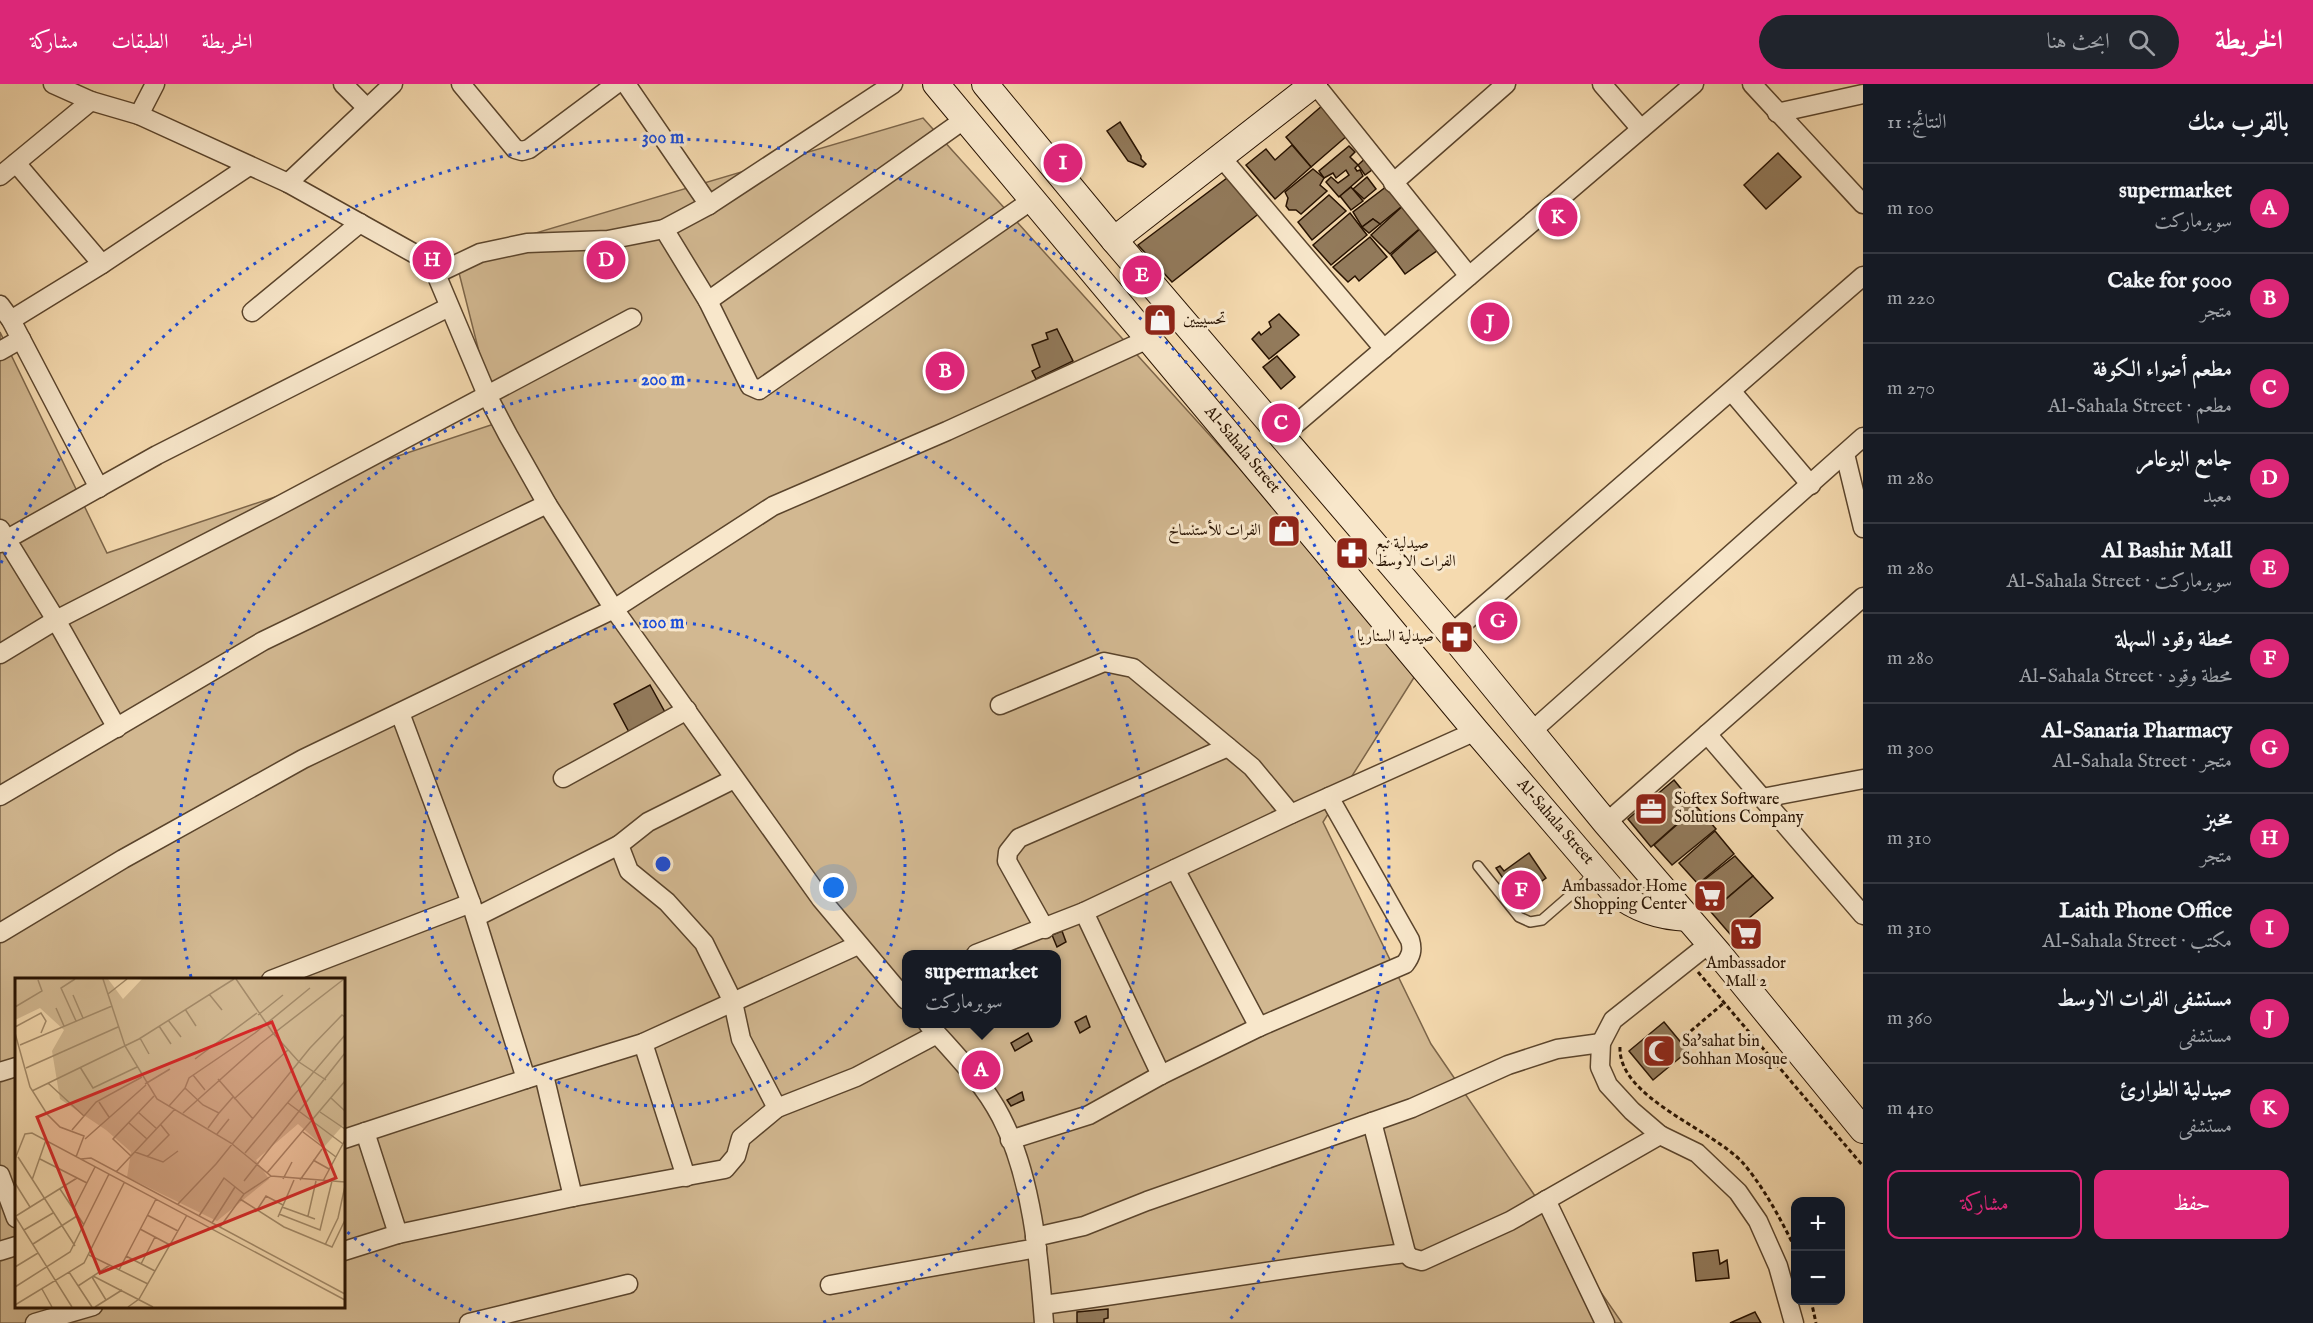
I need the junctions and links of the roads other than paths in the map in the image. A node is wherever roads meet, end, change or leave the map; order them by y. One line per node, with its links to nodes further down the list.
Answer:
1 (53, 84): 17 (street)
2 (155, 84): 20 (street)
3 (342, 84): 18 (street)
4 (393, 84): 18 (street)
5 (461, 84): 6 (street)
6 (616, 84)
7 (626, 84): 31 (street)
8 (893, 84): 31 (street)
9 (936, 84): 21 (main road, Al-Sahala Street)
10 (985, 84): 34 (main road)
11 (1315, 84): 23 (main road); 28 (street)
12 (1506, 84): 28 (street)
13 (1602, 84): 22 (street)
14 (1694, 84): 22 (street)
15 (1752, 84): 19 (street)
16 (1863, 94): 19 (street)
17 (92, 100): 20 (street); 24 (street)
18 (368, 108): 27 (street)
19 (1777, 113): 30 (street)
20 (139, 115): 25 (street)
21 (964, 119): 29 (main road, Al-Sahala Street); 39 (street)
22 (1641, 129): 37 (street)
23 (1221, 157): 34 (main road); 46 (street)
24 (16, 163): 26 (street); 35 (street)
25 (249, 166): 27 (street); 35 (street)
26 (0, 176)
27 (288, 183): 32 (street)
28 (1393, 183): 37 (street)
29 (1032, 201): 39 (street); 45 (main road, Al-Sahala Street)
30 (1863, 204)
31 (709, 205): 33 (street)
32 (360, 222): 36 (street); 41 (street)
33 (664, 229): 36 (street); 39 (street)
34 (1114, 240): 50 (main road)
35 (102, 264): 42 (street)
36 (436, 274): 40 (street)
37 (1469, 276): 46 (street)
38 (1863, 276): 48 (street)
39 (708, 301)
40 (449, 308): 49 (street); 54 (street)
41 (252, 312)
42 (5, 313): 44 (street)
43 (632, 318): 49 (street)
44 (21, 339): 47 (street); 54 (street)
45 (1149, 339): 59 (street); 67 (main road, Al-Sahala Street)
46 (1384, 349): 50 (street)
47 (0, 351)
48 (1732, 392): 53 (street); 61 (street)
49 (488, 395): 55 (street); 60 (street)
50 (1282, 435): 61 (main road)
51 (1863, 437): 52 (street)
52 (1845, 454): 53 (street); 56 (street)
53 (1811, 485): 68 (street)
54 (99, 488): 57 (street)
55 (547, 504): 59 (street); 66 (street)
56 (1863, 528)
57 (2, 537): 60 (street)
58 (1863, 597): 69 (street)
59 (615, 609): 64 (street); 65 (street)
60 (56, 620): 62 (street); 66 (street)
61 (1451, 634): 68 (main road)
62 (0, 654)
63 (1000, 705): 70 (street)
64 (687, 710): 71 (street); 72 (street)
65 (400, 712): 83 (street); 88 (street)
66 (117, 728): 74 (street)
67 (1476, 731): 75 (street); 82 (main road, Al-Sahala Street)
68 (1532, 731): 78 (main road)
69 (1707, 734): 76 (street); 78 (street)
70 (1228, 747): 77 (street); 87 (street)
71 (563, 778)
72 (734, 779): 79 (street); 90 (street)
73 (1863, 779): 76 (street)
74 (0, 796)
75 (1329, 797): 77 (street); 95 (street)
76 (1762, 798): 85 (street)
77 (1291, 814): 81 (street)
78 (1606, 823): 86 (main road)
79 (619, 845): 83 (street); 94 (street)
80 (1478, 866): 82 (lane)
81 (1175, 869): 84 (street); 95 (street)
82 (1598, 872): 86 (main road, Al-Sahala Street)
83 (473, 910): 92 (street); 103 (street)
84 (1084, 912): 87 (street); 102 (street)
85 (1863, 915)
86 (1688, 918): 89 (main road)
87 (1045, 929): 91 (street)
88 (0, 933)
89 (1710, 943): 98 (street); 106 (main road)
90 (858, 945): 93 (street); 94 (street)
91 (987, 950)
92 (278, 978)
93 (902, 994)
94 (733, 1002): 97 (street); 104 (street)
95 (1259, 1027): 102 (street)
96 (932, 1029): 104 (street); 110 (street)
97 (643, 1043): 101 (street); 112 (street)
98 (1601, 1043): 105 (street); 108 (street)
99 (15, 1067): 100 (street)
100 (0, 1072)
101 (544, 1075): 103 (street); 113 (street)
102 (1161, 1075): 110 (street)
103 (526, 1079): 107 (street)
104 (777, 1108): 112 (street)
105 (1372, 1122): 117 (street); 121 (street)
106 (1863, 1130)
107 (365, 1132): 109 (street); 116 (street)
108 (1660, 1134): 114 (street); 129 (street)
109 (345, 1139)
110 (1010, 1140): 117 (street)
111 (0, 1175): 115 (street)
112 (686, 1177): 113 (street)
113 (573, 1197): 116 (street)
114 (1546, 1200): 121 (street); 128 (street)
115 (15, 1215)
116 (398, 1234): 120 (street)
117 (1036, 1243): 123 (street); 125 (street)
118 (15, 1246): 119 (street)
119 (0, 1251)
120 (345, 1251)
121 (1406, 1253): 125 (street)
122 (628, 1284): 127 (street)
123 (830, 1285)
124 (85, 1308): 126 (street)
125 (1043, 1314)
126 (46, 1318)
127 (469, 1323)
128 (1605, 1323)
129 (1794, 1323)

